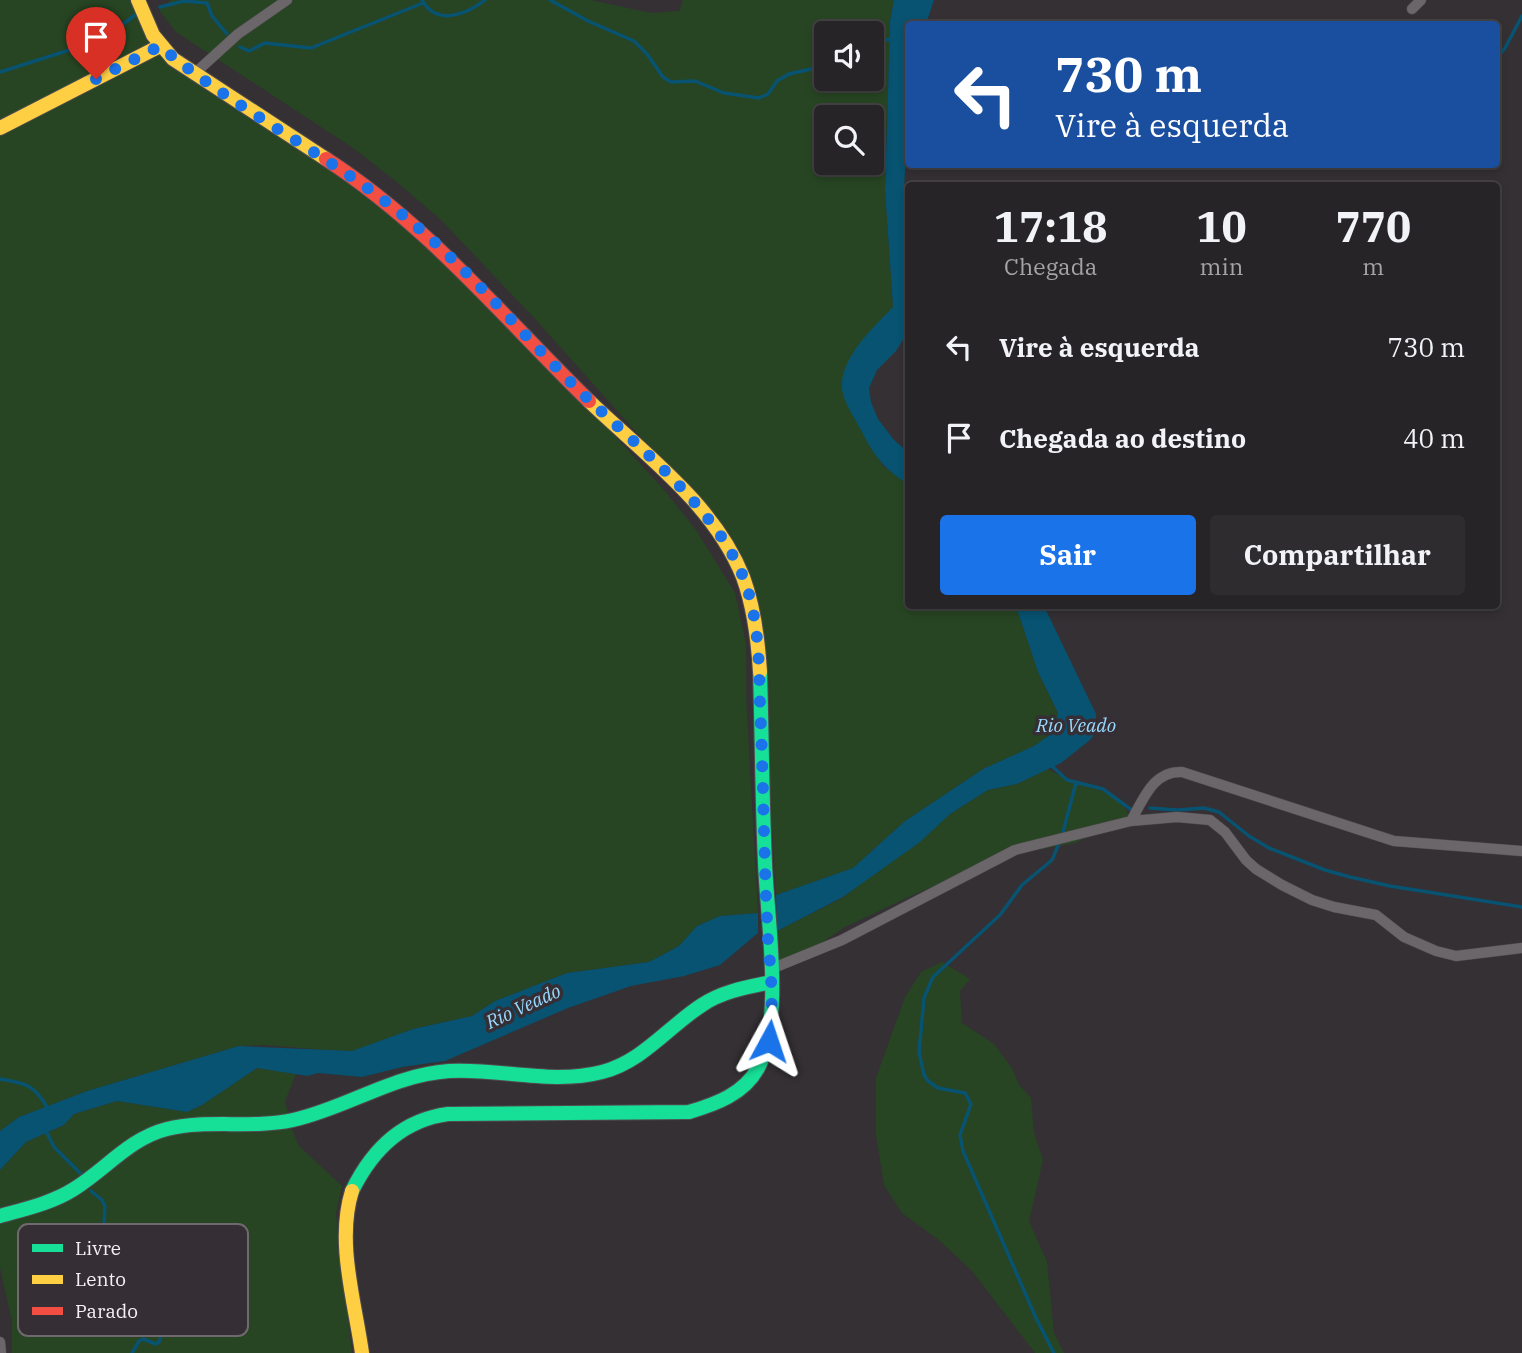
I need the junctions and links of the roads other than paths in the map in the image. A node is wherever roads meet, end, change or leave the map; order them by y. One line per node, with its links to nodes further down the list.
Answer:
1 (138, 0): 5 (main road)
2 (288, 0): 6 (street)
3 (1421, 0): 4 (street)
4 (1412, 9)
5 (160, 46): 6 (main road); 7 (main road)
6 (194, 74): 11 (main road)
7 (0, 128)
8 (1131, 821): 9 (street); 10 (street); 11 (street)
9 (1522, 851)
10 (1522, 948)
11 (772, 975): 12 (main road); 15 (main road)
12 (0, 1216)
13 (0, 1342): 14 (street)
14 (1, 1353)
15 (362, 1353)

